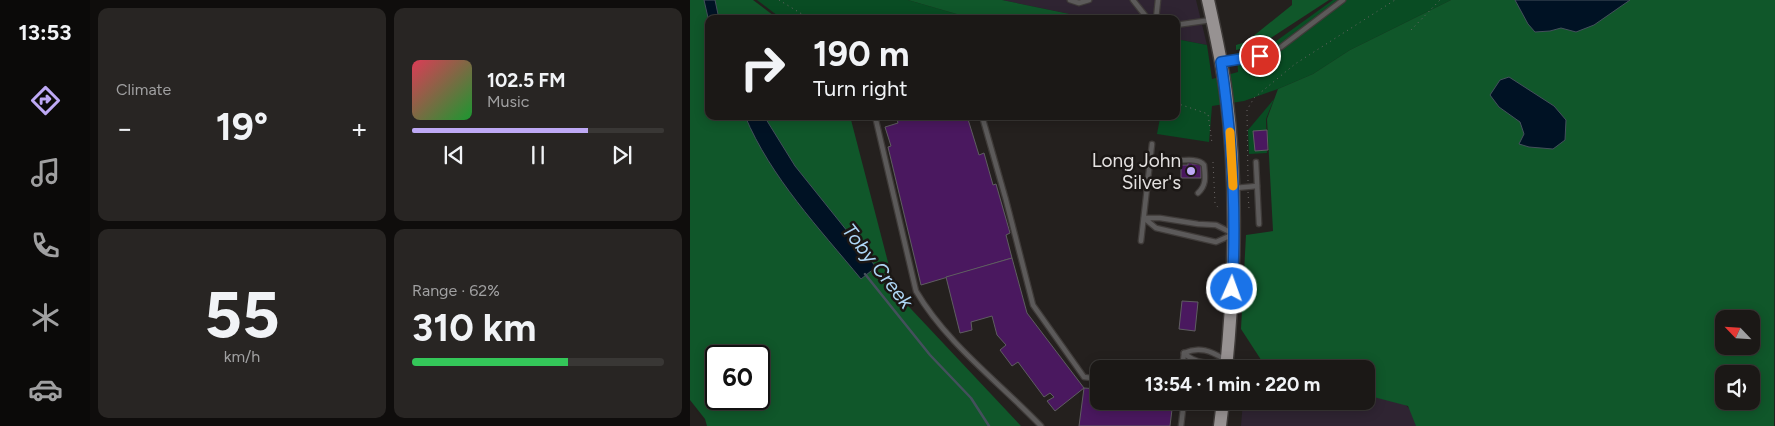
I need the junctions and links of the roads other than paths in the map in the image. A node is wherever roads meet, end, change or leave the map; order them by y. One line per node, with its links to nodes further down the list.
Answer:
1 (1070, 0): 2 (lane)
2 (1089, 0)
3 (1133, 0): 7 (lane)
4 (1158, 0): 8 (lane)
5 (1208, 0): 9 (main road)
6 (1343, 0): 11 (lane)
7 (1145, 15)
8 (1156, 15)
9 (1213, 20): 10 (lane); 11 (main road)
10 (1180, 24)
11 (1221, 62): 18 (main road)
12 (876, 120): 32 (lane)
13 (983, 120): 29 (lane)
14 (1152, 144): 20 (lane)
15 (1170, 161): 19 (lane)
16 (1256, 162): 17 (lane)
17 (1257, 186): 18 (lane); 21 (lane)
18 (1234, 188): 22 (main road)
19 (1198, 193)
20 (1144, 218): 22 (lane); 22 (lane); 23 (lane)
21 (1259, 224)
22 (1234, 234): 28 (main road)
23 (1141, 241)
24 (1184, 353): 25 (lane); 26 (lane); 27 (lane)
25 (1183, 360)
26 (1191, 360)
27 (1220, 360)
28 (1226, 360)
29 (1090, 378)
30 (1183, 410): 33 (lane)
31 (1222, 410): 34 (main road)
32 (1041, 426)
33 (1181, 426)
34 (1220, 426)

